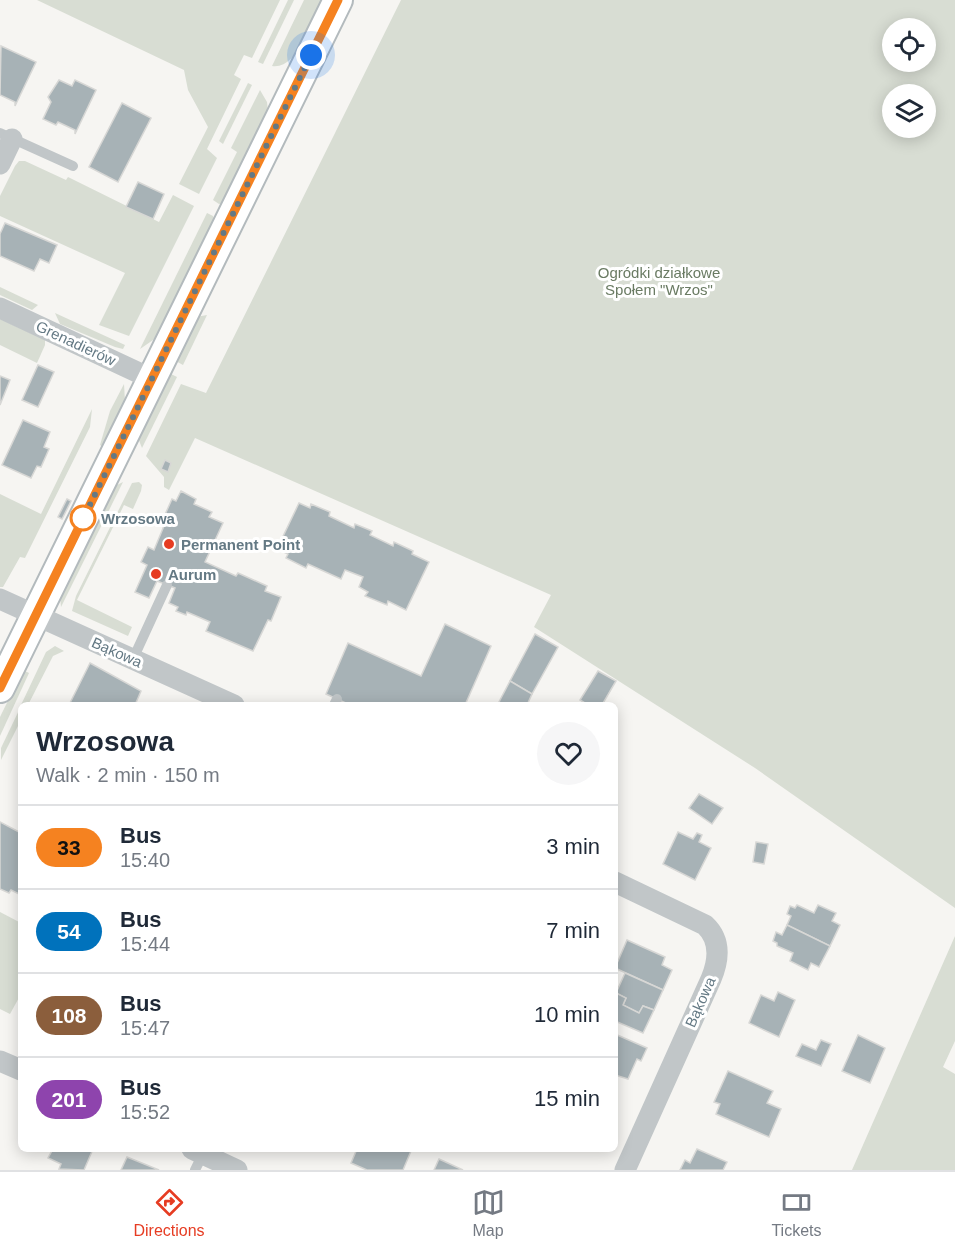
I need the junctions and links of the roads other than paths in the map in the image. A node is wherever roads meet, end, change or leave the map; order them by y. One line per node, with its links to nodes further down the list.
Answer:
1 (338, 0): 6 (street)
2 (6, 136): 3 (street); 4 (lane)
3 (0, 164)
4 (73, 166)
5 (0, 308): 6 (street, Grenadierów)
6 (152, 379): 9 (street)
7 (167, 585): 10 (lane)
8 (0, 599): 9 (street, Bąkowa)
9 (36, 615): 10 (street, Bąkowa); 11 (street)
10 (133, 659): 12 (street, Bąkowa)
11 (0, 688)
12 (227, 702)
13 (618, 883): 18 (street, Bąkowa)
14 (0, 1061): 15 (street)
15 (18, 1069)
16 (196, 1158): 17 (street)
17 (237, 1170)
18 (625, 1170)

